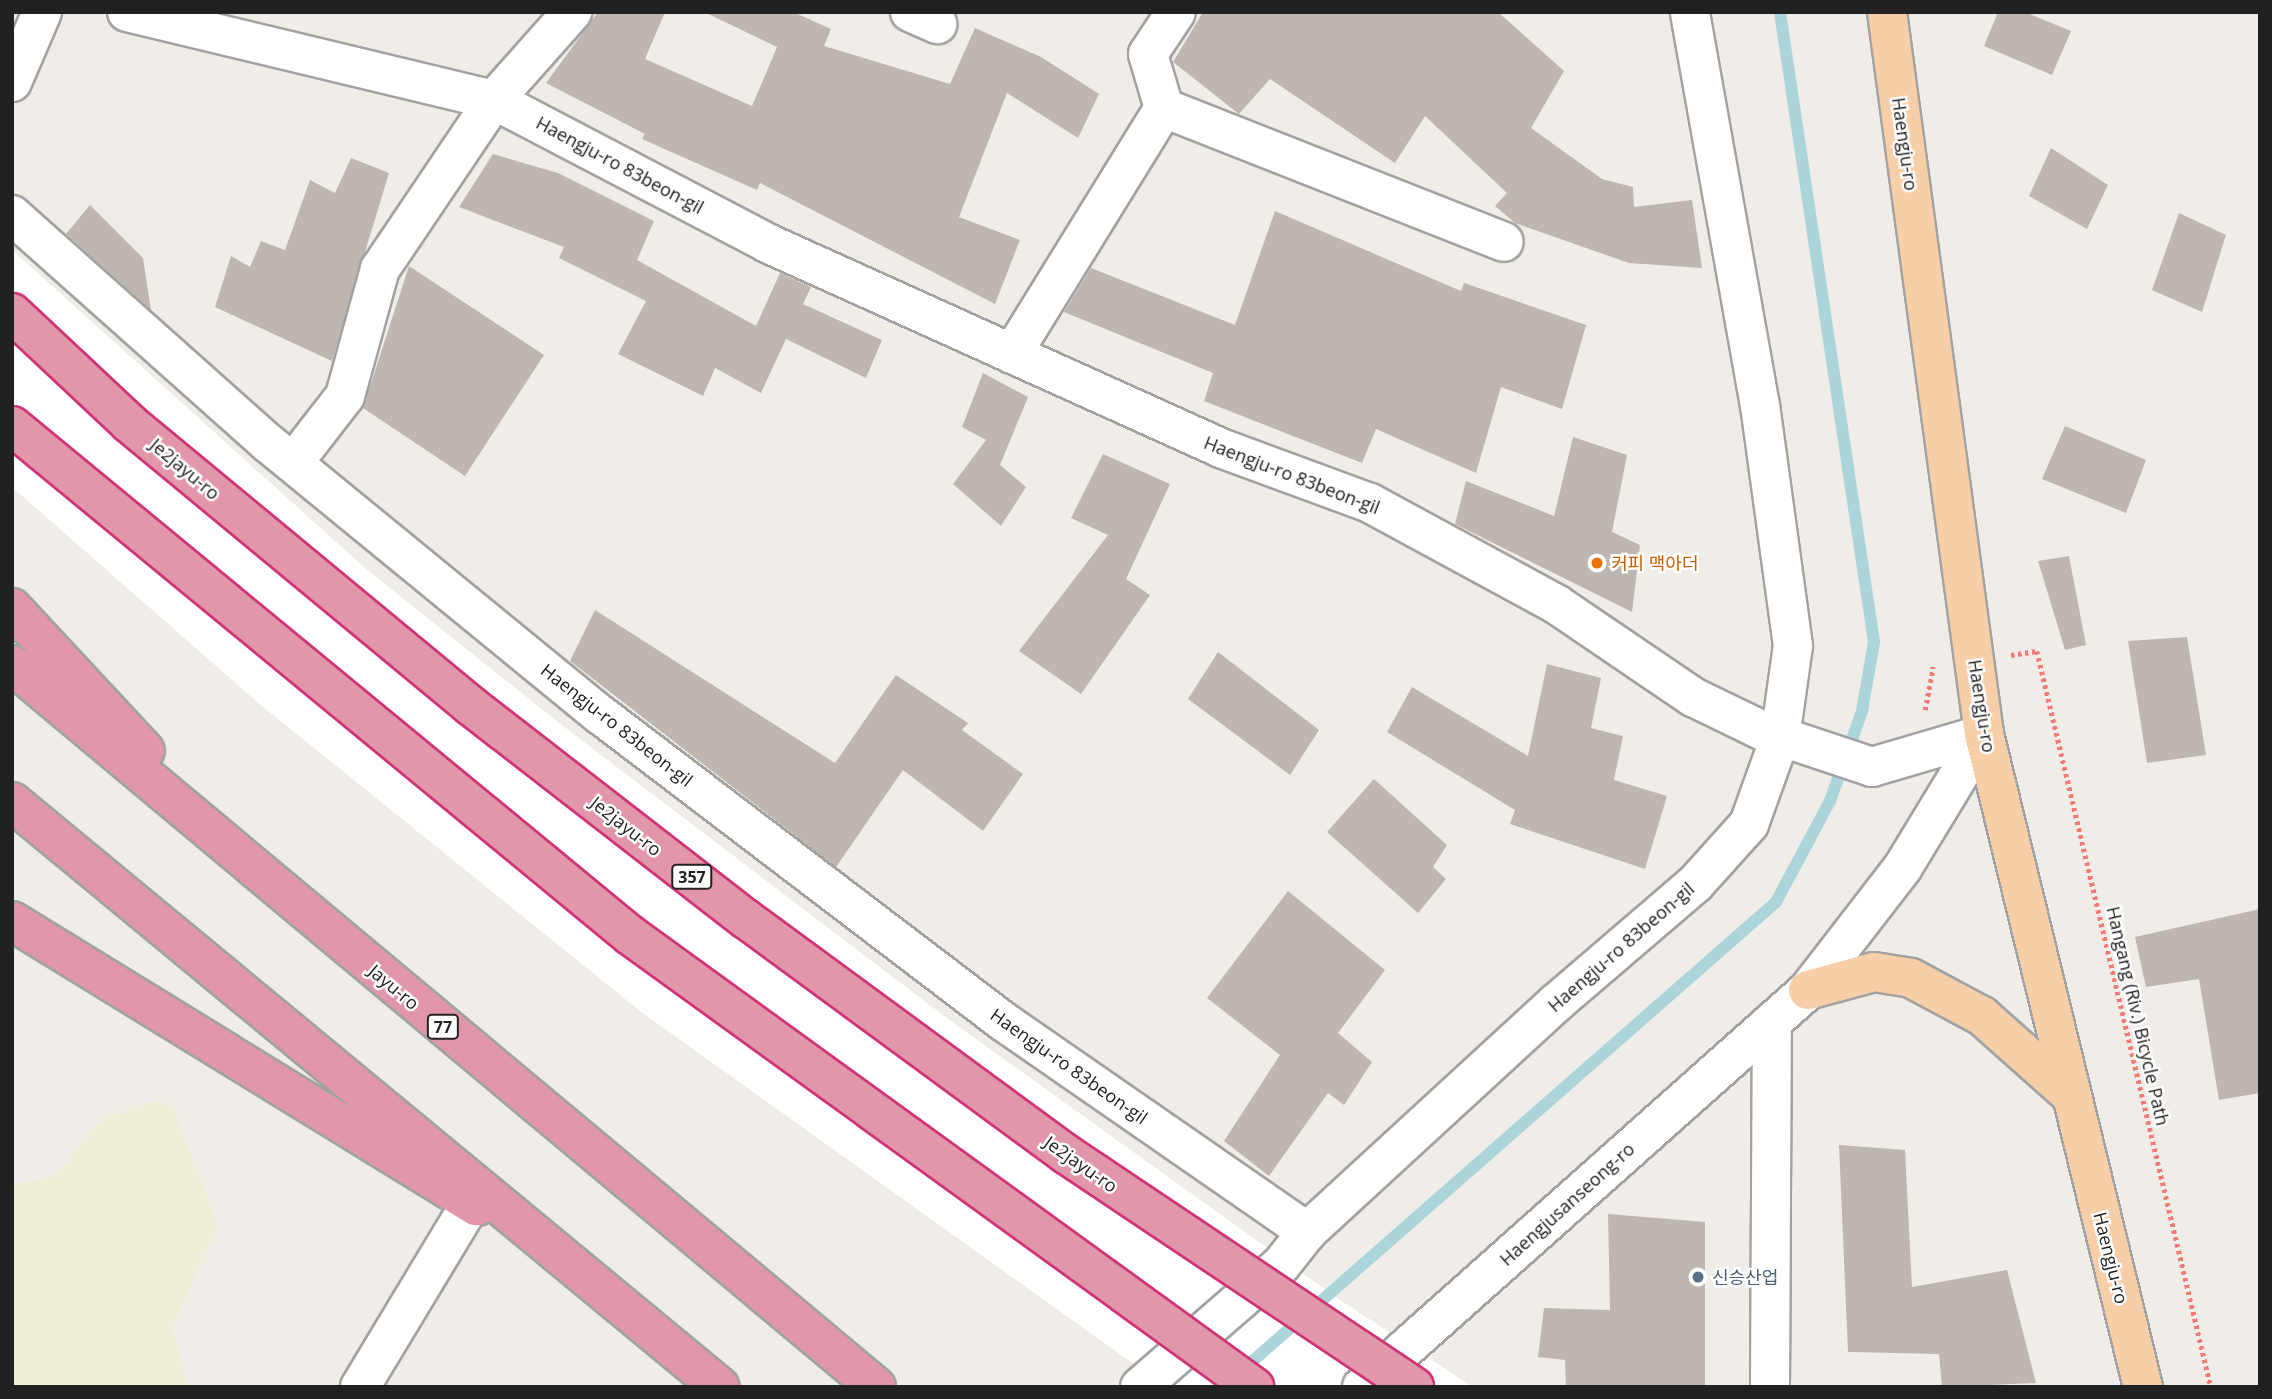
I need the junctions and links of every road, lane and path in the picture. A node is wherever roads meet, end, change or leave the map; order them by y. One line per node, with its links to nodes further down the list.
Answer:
1 (42, 12): 7 (street)
2 (127, 12): 8 (street, Haengju-ro 83beon-gil)
3 (572, 12): 8 (street)
4 (1176, 12): 9 (street)
5 (1690, 12): 20 (street, Haengju-ro 83beon-gil)
6 (1887, 12): 19 (main road, Haengju-ro)
7 (12, 82)
8 (494, 100): 13 (street, Haengju-ro 83beon-gil); 15 (street)
9 (1164, 108): 11 (street); 13 (street)
10 (12, 215): 15 (street, Haengju-ro 83beon-gil)
11 (1504, 243)
12 (12, 313): 36 (highway, Je2jayu-ro / 357, bridge)
13 (1012, 354): 20 (street, Haengju-ro 83beon-gil)
14 (12, 426): 34 (highway, bridge)
15 (293, 463): 28 (street, Haengju-ro 83beon-gil)
16 (12, 608): 22 (highway)
17 (2037, 651): 39 (path, Hangang (Riv.) Bicycle Path)
18 (12, 665): 22 (highway, Jayu-ro / 77)
19 (1984, 734): 20 (street); 24 (street, Haengjusanseong-ro); 26 (main road, Haengju-ro)
20 (1780, 738): 28 (street, Haengju-ro 83beon-gil)
21 (12, 802): 29 (highway)
22 (266, 881): 32 (highway, Jayu-ro / 77)
23 (12, 921): 27 (highway)
24 (1808, 990): 25 (street, Haengjusanseong-ro); 26 (main road)
25 (1772, 1022): 35 (street, Haengjusanseong-ro); 37 (street)
26 (2070, 1094): 38 (main road, Haengju-ro)
27 (471, 1203): 29 (highway); 30 (street)
28 (1307, 1232): 33 (street)
29 (605, 1285): 31 (highway)
30 (360, 1387)
31 (720, 1387)
32 (876, 1387)
33 (1140, 1387)
34 (1254, 1387)
35 (1362, 1387)
36 (1414, 1387)
37 (1770, 1387)
38 (2143, 1387)
39 (2211, 1387)

